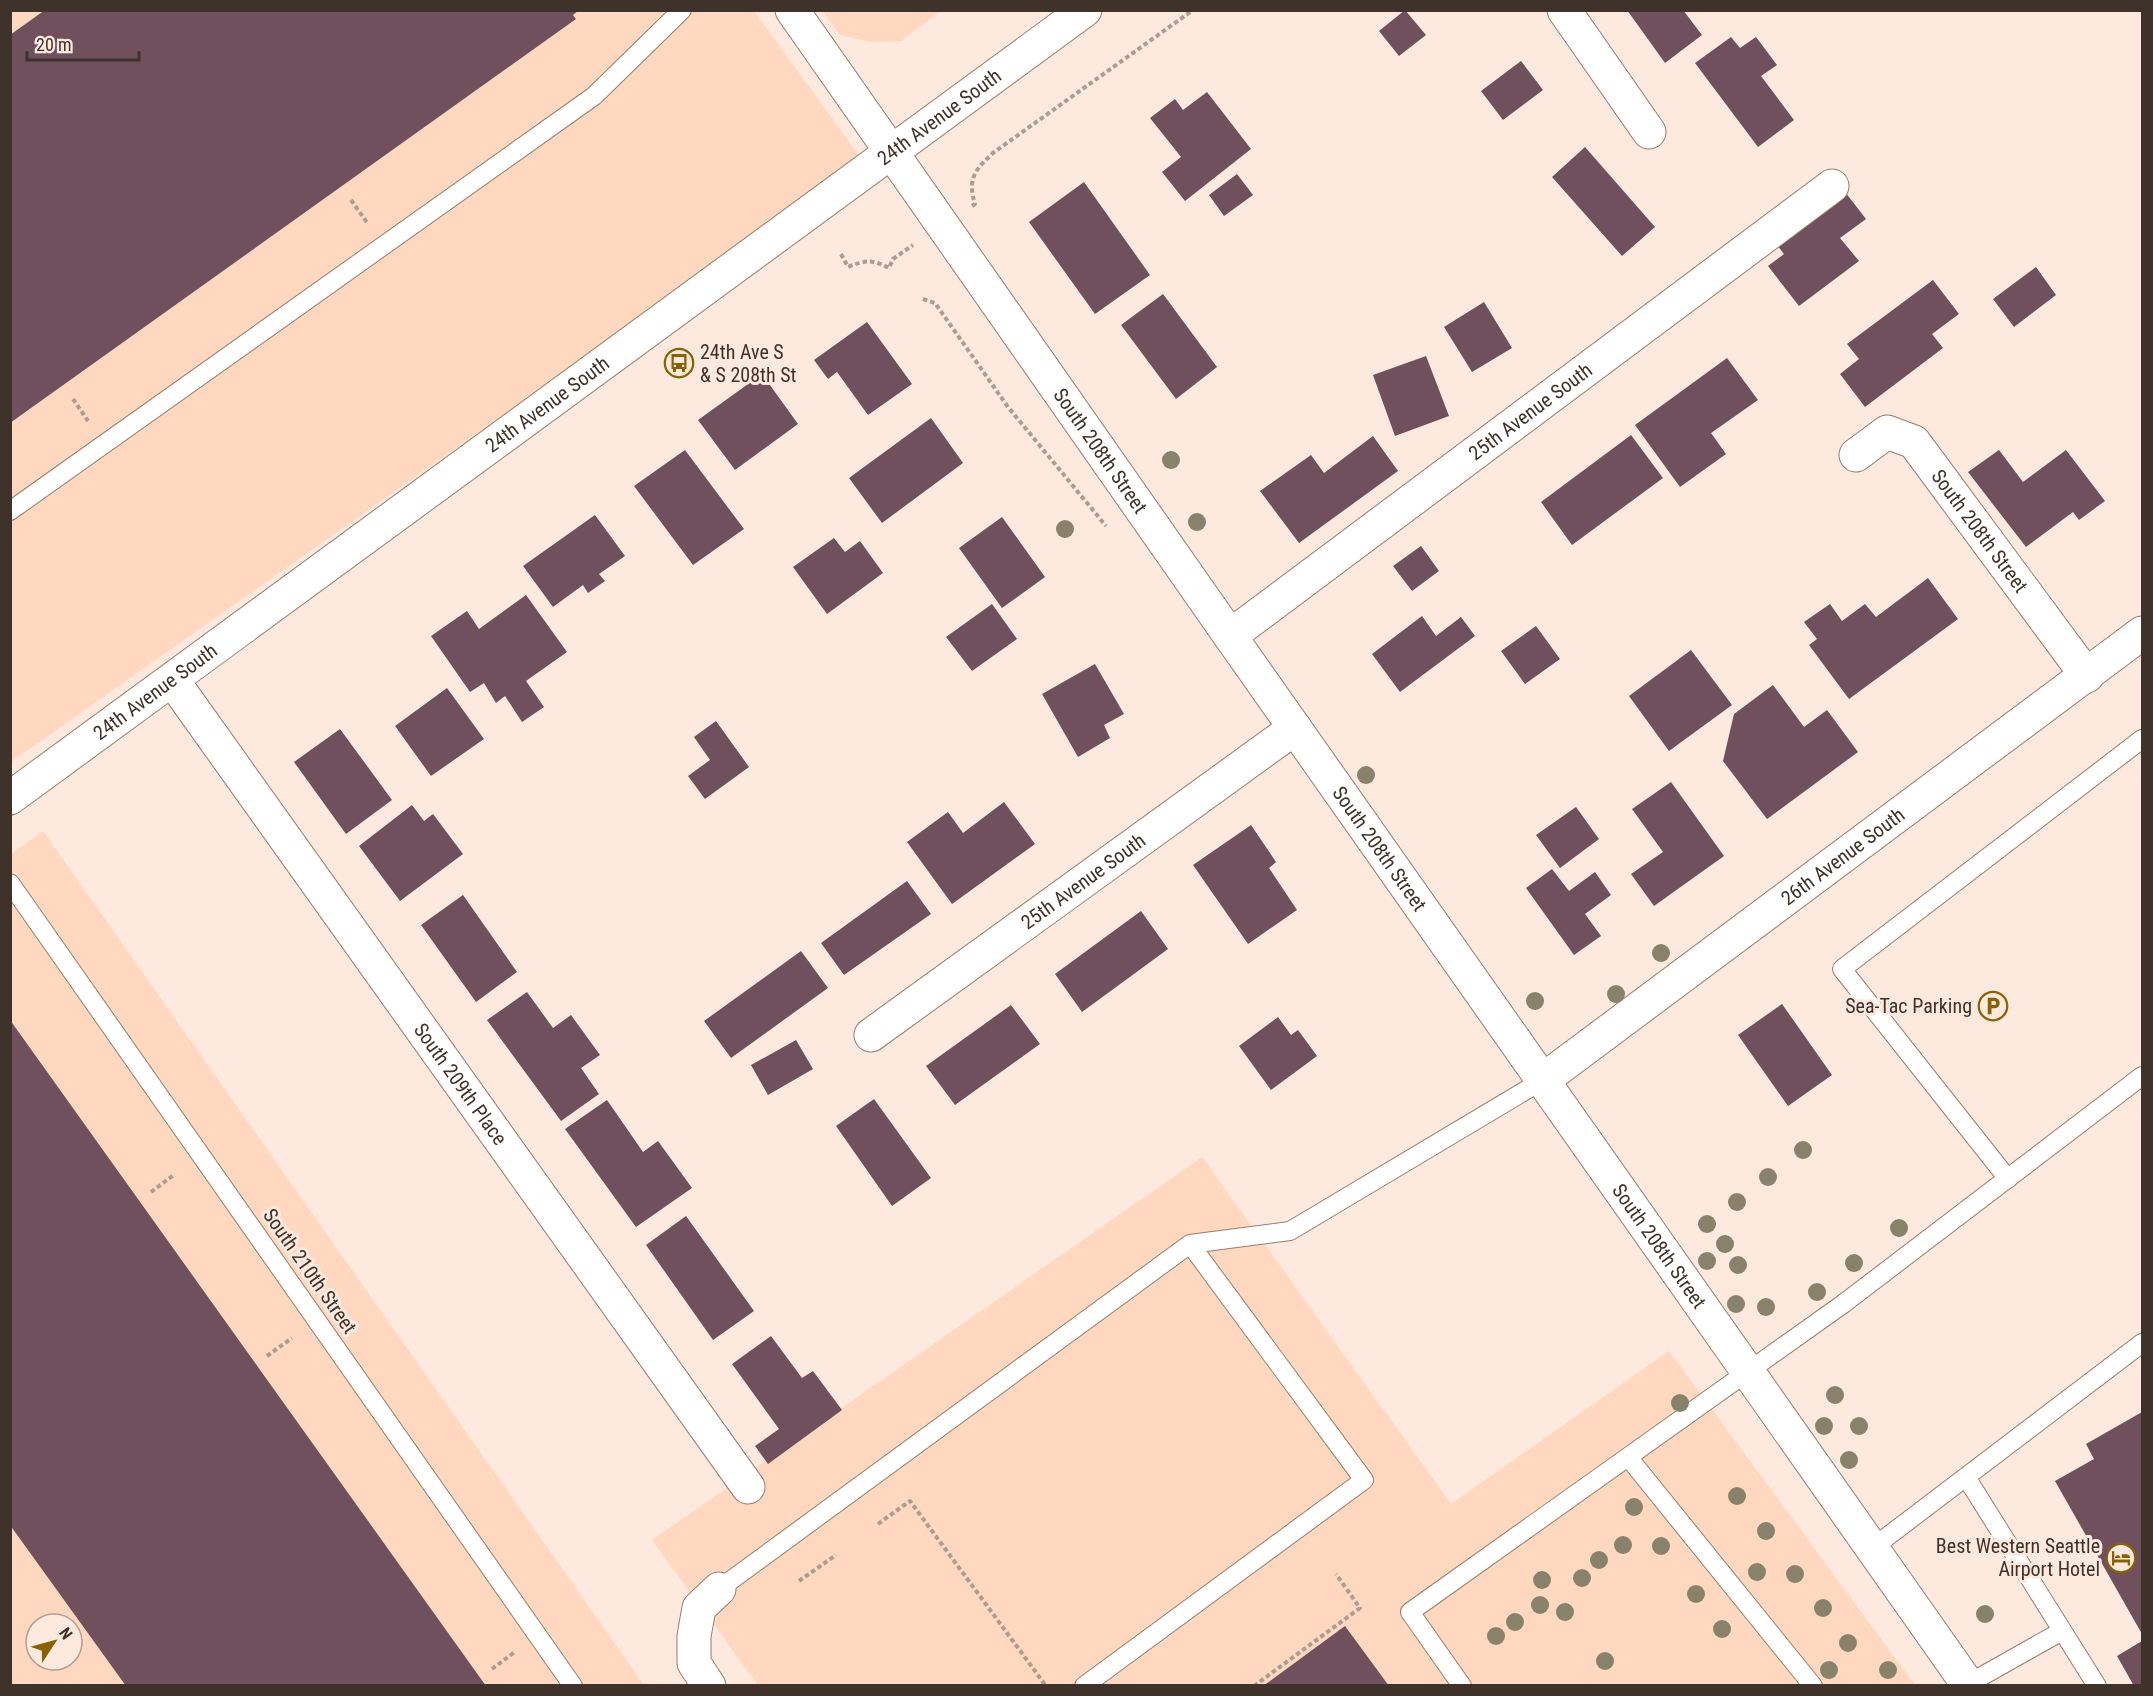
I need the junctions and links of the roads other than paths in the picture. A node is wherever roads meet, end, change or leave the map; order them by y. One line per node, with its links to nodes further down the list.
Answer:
1 (682, 10): 9 (lane)
2 (792, 10): 6 (street, South 208th Street)
3 (1085, 10): 6 (street, 24th Avenue South)
4 (1564, 10): 5 (street)
5 (1649, 132)
6 (892, 153): 11 (street, South 208th Street); 13 (street, 24th Avenue South)
7 (1832, 186): 11 (street, 25th Avenue South)
8 (1856, 455): 12 (street, South 208th Street)
9 (10, 511)
10 (2142, 633): 12 (street, 26th Avenue South)
11 (1230, 636): 14 (street, South 208th Street)
12 (2087, 676): 20 (street, 26th Avenue South)
13 (173, 681): 16 (street, 24th Avenue South); 27 (street, South 209th Place)
14 (1295, 728): 18 (street, 25th Avenue South); 20 (street, South 208th Street)
15 (2142, 739): 21 (lane)
16 (10, 798)
17 (10, 883): 32 (lane, South 210th Street)
18 (871, 1035)
19 (2142, 1076): 21 (lane)
20 (1543, 1080): 22 (lane); 24 (street, South 208th Street)
21 (2008, 1179): 24 (lane)
22 (1190, 1244): 29 (lane); 34 (lane)
23 (2142, 1343): 26 (lane)
24 (1748, 1372): 25 (lane); 28 (street, South 208th Street)
25 (1628, 1457): 35 (lane); 36 (lane)
26 (1966, 1477): 28 (lane); 30 (lane)
27 (748, 1487)
28 (1871, 1549): 31 (street, South 208th Street)
29 (719, 1589): 33 (street)
30 (2062, 1631): 31 (lane); 37 (lane)
31 (1968, 1685)
32 (573, 1686)
33 (710, 1686)
34 (1084, 1686)
35 (1462, 1686)
36 (1812, 1686)
37 (2097, 1686)

